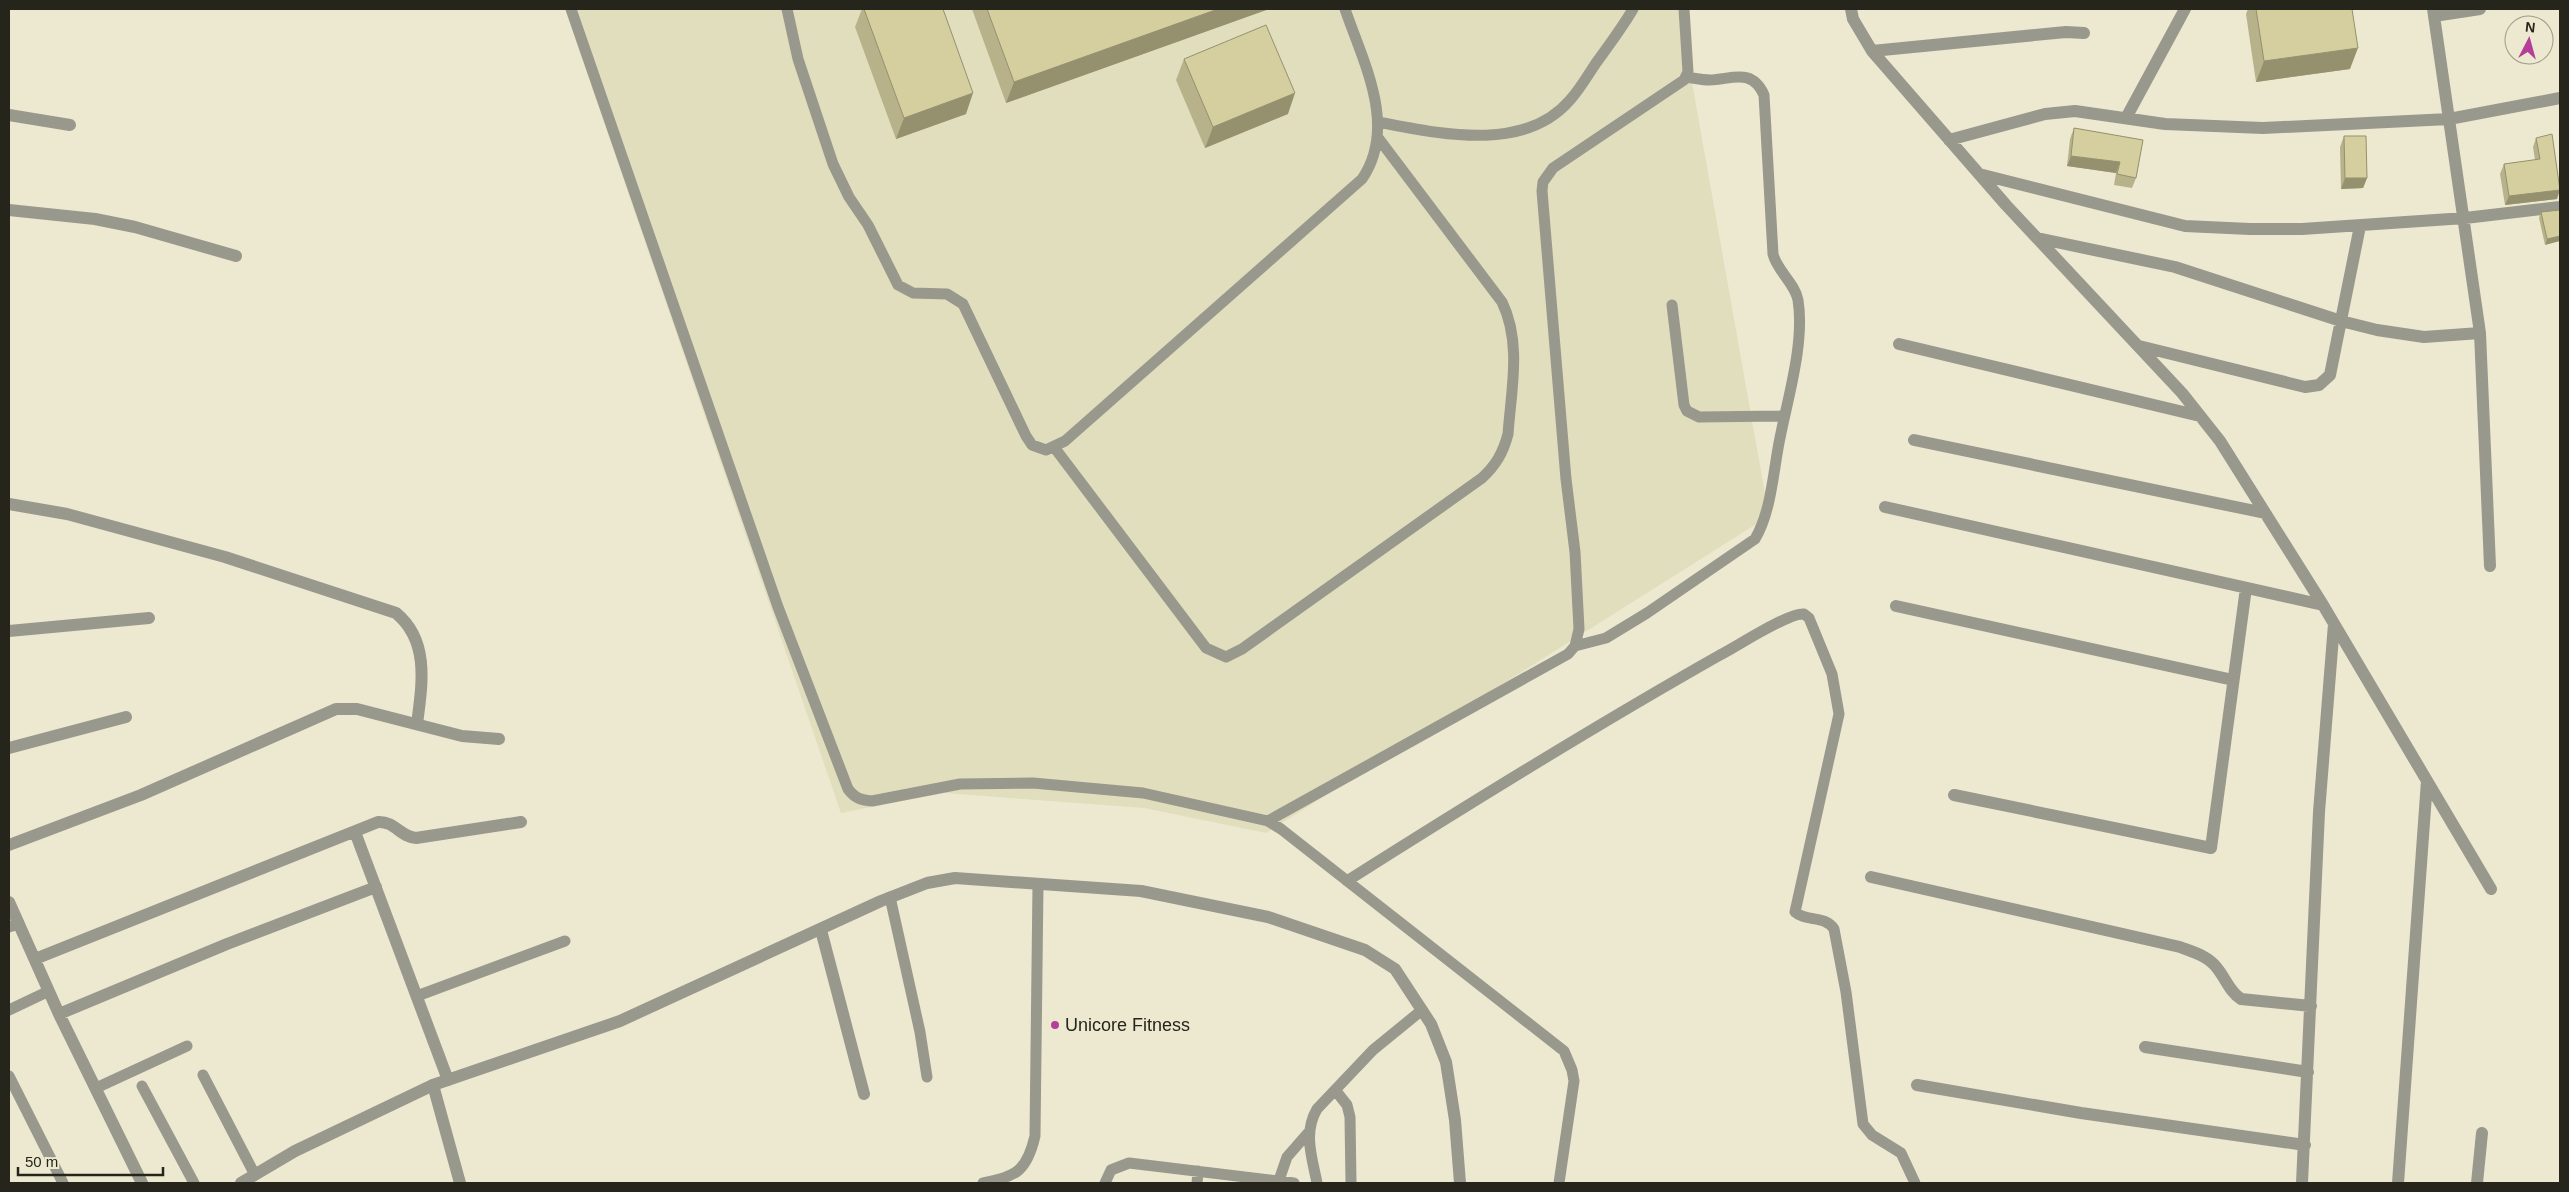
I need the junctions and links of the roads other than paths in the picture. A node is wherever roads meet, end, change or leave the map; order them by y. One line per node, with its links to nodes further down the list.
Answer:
1 (571, 9): 55 (lane)
2 (787, 9): 36 (lane)
3 (1345, 9): 17 (lane)
4 (1633, 9): 17 (lane)
5 (1684, 9): 12 (lane)
6 (1851, 9): 11 (street)
7 (2185, 9): 15 (street)
8 (2480, 9): 9 (street)
9 (2433, 12): 16 (street)
10 (2084, 33): 11 (street)
11 (1872, 51): 20 (street)
12 (1686, 77): 33 (lane); 47 (lane)
13 (2560, 98): 16 (street)
14 (9, 115): 18 (street)
15 (2126, 118): 16 (street); 20 (street)
16 (2449, 119): 24 (street)
17 (1378, 122): 19 (lane)
18 (70, 125)
19 (1379, 139): 36 (lane); 36 (lane)
20 (1949, 140): 21 (street)
21 (1979, 174): 25 (street); 26 (street)
22 (2560, 207): 24 (street)
23 (9, 210): 27 (street)
24 (2465, 218): 25 (street); 30 (street)
25 (2360, 226): 29 (street)
26 (2037, 238): 29 (street); 32 (street)
27 (236, 256)
28 (1672, 305): 33 (lane)
29 (2341, 321): 30 (street); 32 (street)
30 (2480, 333): 40 (street)
31 (1899, 344): 34 (street)
32 (2139, 346): 34 (street)
33 (1784, 416): 47 (lane)
34 (2200, 416): 39 (street)
35 (1914, 440): 39 (street)
36 (1054, 447)
37 (9, 504): 50 (street)
38 (1886, 507): 41 (street)
39 (2265, 513): 42 (street)
40 (2490, 566)
41 (2246, 588): 42 (street); 48 (street)
42 (2323, 605): 45 (street)
43 (1896, 606): 48 (street)
44 (149, 618): 46 (street)
45 (2334, 624): 53 (street); 72 (street)
46 (9, 631)
47 (1574, 646): 55 (lane)
48 (2233, 680): 54 (street)
49 (126, 717): 52 (street)
50 (416, 724): 51 (street); 58 (street)
51 (500, 739)
52 (9, 748)
53 (2427, 781): 63 (street); 110 (street)
54 (1954, 795)
55 (1268, 821): 60 (lane)
56 (521, 822): 57 (street)
57 (355, 832): 62 (street); 69 (street)
58 (9, 845)
59 (1871, 877): 72 (street)
60 (1347, 881): 107 (lane); 108 (lane)
61 (1038, 884): 64 (street); 74 (street); 100 (lane)
62 (376, 887): 71 (street); 75 (street)
63 (2492, 889)
64 (890, 897): 67 (street); 81 (lane)
65 (9, 902): 66 (street)
66 (14, 925): 69 (street)
67 (821, 930): 82 (street); 88 (street)
68 (565, 942): 71 (lane)
69 (35, 960): 70 (street)
70 (49, 991): 73 (lane); 75 (street)
71 (417, 996): 82 (street)
72 (2311, 1006): 78 (street)
73 (9, 1010)
74 (1422, 1010): 87 (lane); 106 (street)
75 (59, 1014): 86 (street)
76 (187, 1046): 86 (lane)
77 (2145, 1047): 78 (street)
78 (2308, 1072): 91 (street)
79 (203, 1075): 93 (lane)
80 (9, 1076): 95 (lane)
81 (927, 1077)
82 (448, 1080): 83 (street)
83 (433, 1085): 93 (street); 99 (street)
84 (1917, 1085): 91 (street)
85 (142, 1086): 97 (lane)
86 (96, 1088): 96 (street)
87 (1336, 1091): 89 (lane); 105 (lane)
88 (864, 1094)
89 (1308, 1133): 94 (lane); 104 (lane)
90 (2482, 1133): 111 (street)
91 (2305, 1145): 109 (street)
92 (1198, 1171): 94 (lane); 101 (lane); 102 (lane)
93 (255, 1175): 98 (street)
94 (1278, 1182): 103 (lane)
95 (63, 1183)
96 (142, 1183)
97 (194, 1183)
98 (241, 1183)
99 (460, 1183)
100 (983, 1183)
101 (1105, 1183)
102 (1196, 1183)
103 (1294, 1183)
104 (1317, 1183)
105 (1351, 1183)
106 (1460, 1183)
107 (1559, 1183)
108 (1914, 1183)
109 (2302, 1183)
110 (2398, 1183)
111 (2477, 1183)

